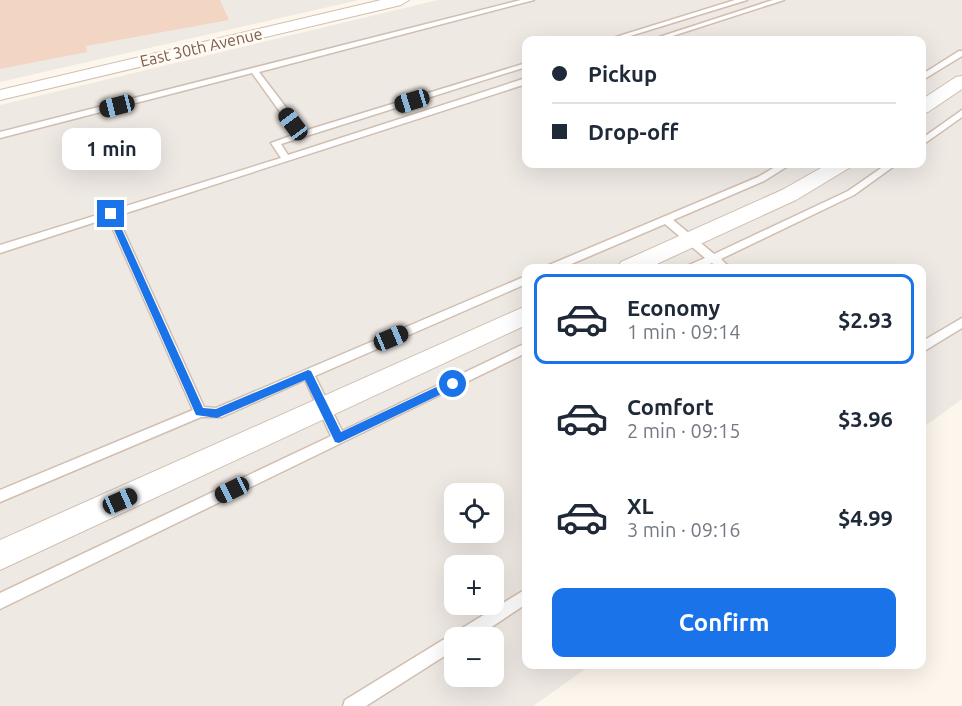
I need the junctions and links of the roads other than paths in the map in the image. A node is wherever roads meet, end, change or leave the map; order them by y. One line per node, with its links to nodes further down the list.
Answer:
1 (401, 0): 13 (street, East 30th Avenue)
2 (530, 0): 9 (lane)
3 (743, 0): 5 (lane)
4 (780, 0): 6 (lane)
5 (623, 36)
6 (667, 36)
7 (962, 54): 10 (lane)
8 (522, 66): 17 (lane)
9 (254, 71): 16 (lane); 17 (lane)
10 (926, 76)
11 (962, 81): 14 (street)
12 (522, 82): 19 (lane)
13 (0, 95)
14 (926, 105)
15 (962, 113): 18 (lane)
16 (0, 135)
17 (302, 135): 19 (lane)
18 (926, 139)
19 (286, 159): 23 (lane)
20 (779, 168): 24 (lane)
21 (835, 168): 25 (street)
22 (886, 168): 27 (lane)
23 (111, 214): 26 (lane); 39 (lane)
24 (666, 220): 25 (lane); 28 (lane)
25 (691, 240): 27 (lane); 29 (street)
26 (0, 249)
27 (713, 259): 30 (lane); 31 (lane)
28 (562, 264)
29 (638, 264)
30 (702, 264)
31 (720, 264)
32 (522, 282): 37 (lane)
33 (522, 317): 38 (street)
34 (962, 322): 35 (lane)
35 (926, 345)
36 (522, 350): 40 (lane)
37 (308, 374): 38 (lane); 39 (lane)
38 (324, 408): 40 (lane); 42 (street)
39 (200, 412): 41 (lane)
40 (339, 438): 44 (lane)
41 (0, 495)
42 (0, 555)
43 (522, 599): 45 (lane)
44 (0, 601)
45 (477, 627)
46 (444, 647): 47 (lane)
47 (351, 706)

